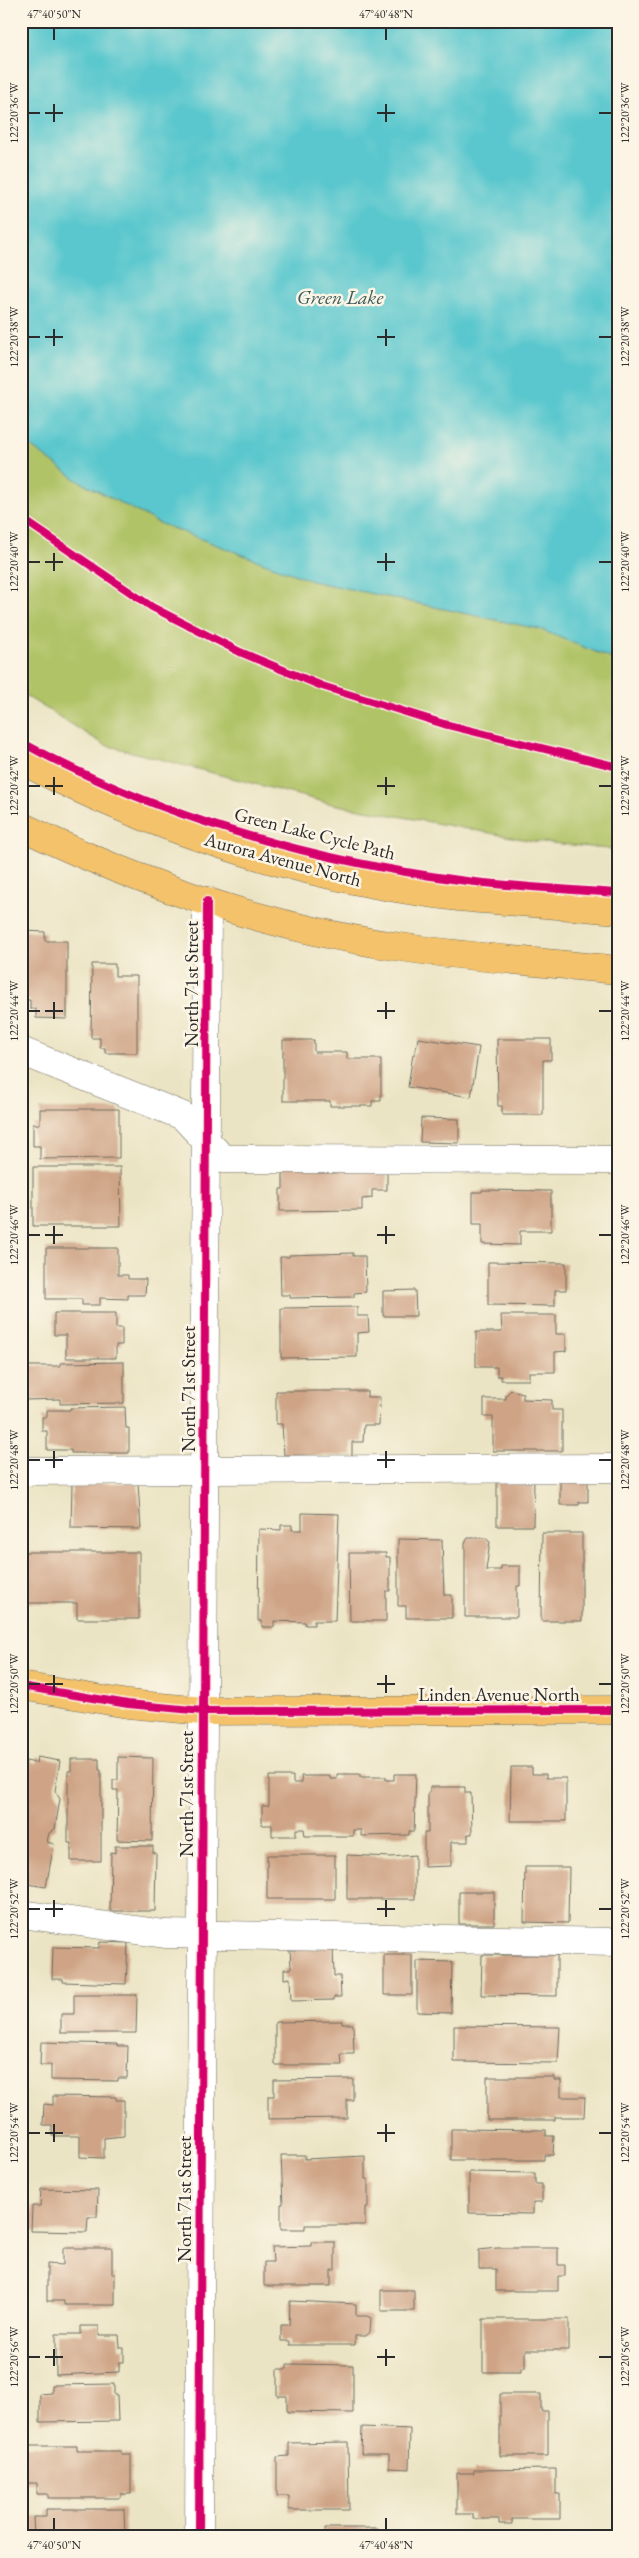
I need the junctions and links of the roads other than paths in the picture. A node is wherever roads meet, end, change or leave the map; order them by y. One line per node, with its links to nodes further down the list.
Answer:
1 (21, 760): 4 (main road, Aurora Avenue North)
2 (21, 826): 3 (main road)
3 (207, 901): 5 (main road); 7 (street, North 71st Street)
4 (618, 910)
5 (618, 970)
6 (21, 1051): 7 (street)
7 (206, 1141): 8 (street); 10 (street, North 71st Street)
8 (618, 1160)
9 (618, 1468): 10 (street)
10 (204, 1470): 11 (street); 14 (street, North 71st Street)
11 (21, 1472)
12 (21, 1686): 14 (main road, Linden Avenue North)
13 (618, 1710): 14 (main road, Linden Avenue North)
14 (203, 1712): 16 (street, North 71st Street)
15 (21, 1914): 16 (street)
16 (202, 1935): 17 (street); 18 (street, North 71st Street)
17 (618, 1942)
18 (199, 2537)

